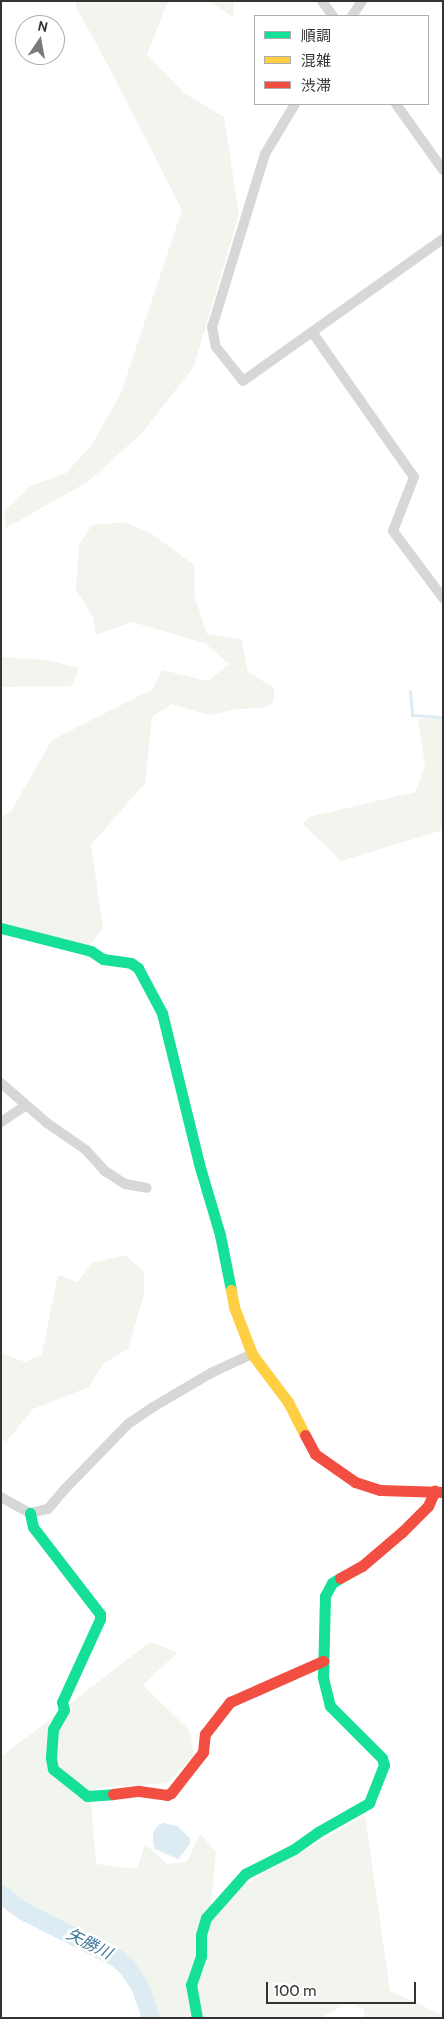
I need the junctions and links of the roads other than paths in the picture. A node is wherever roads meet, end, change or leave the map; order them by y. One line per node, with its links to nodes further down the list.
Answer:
1 (322, 1): 3 (street)
2 (362, 1): 4 (street)
3 (332, 15)
4 (353, 15)
5 (294, 105): 9 (street)
6 (397, 105): 7 (street)
7 (443, 170)
8 (443, 239): 9 (street)
9 (312, 332): 10 (street)
10 (442, 596)
11 (1, 928): 16 (street)
12 (1, 1083): 13 (street)
13 (25, 1106): 14 (street); 15 (street)
14 (1, 1122)
15 (147, 1188)
16 (252, 1354): 17 (street); 19 (street)
17 (439, 1491): 20 (street)
18 (1, 1497): 19 (street)
19 (30, 1513): 20 (street)
20 (323, 1661): 21 (street)
21 (197, 2018)

